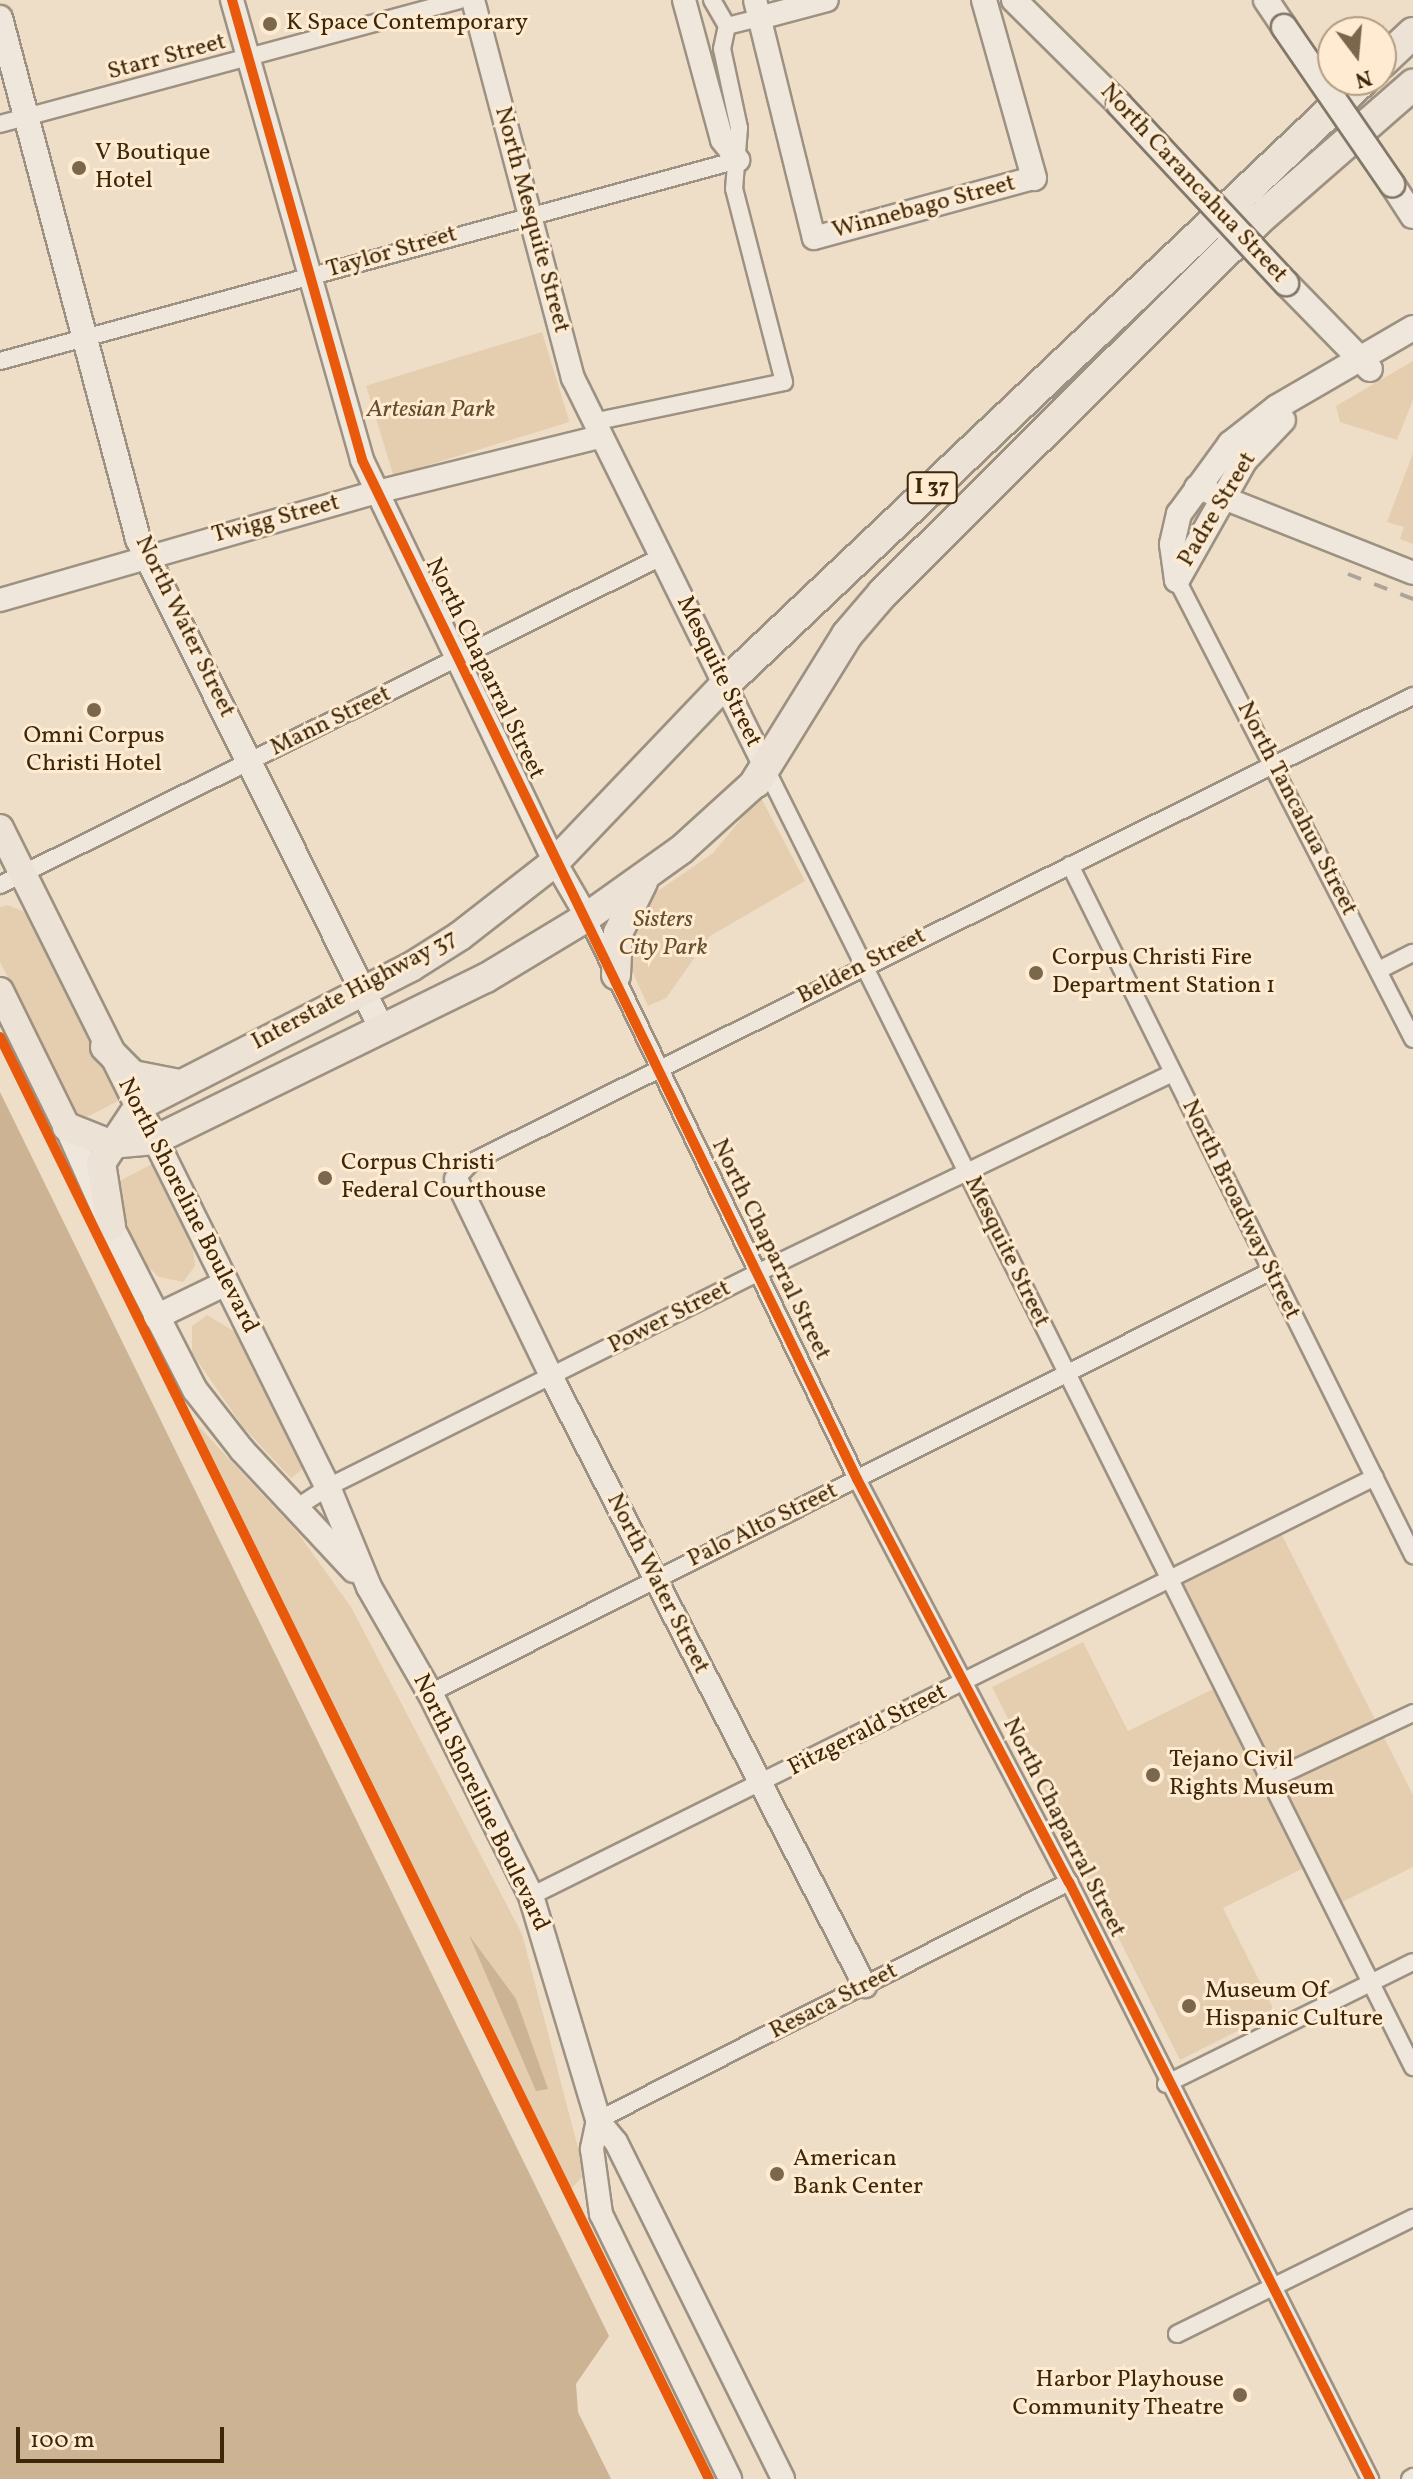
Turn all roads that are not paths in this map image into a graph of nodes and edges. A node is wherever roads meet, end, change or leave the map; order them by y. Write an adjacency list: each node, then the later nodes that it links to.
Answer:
1 (232, 0): 15 (street, North Chaparral Street)
2 (459, 0): 15 (street, Starr Street)
3 (473, 0): 22 (street, North Mesquite Street)
4 (684, 0): 20 (street)
5 (712, 0): 12 (street)
6 (827, 0): 10 (street)
7 (984, 0): 21 (main road)
8 (1014, 0): 29 (main road, North Carancahua Street, bridge)
9 (1266, 0): 23 (main road, bridge)
10 (757, 9): 12 (street); 21 (street, Winnebago Street)
11 (0, 18): 18 (main road, North Water Street)
12 (727, 26): 20 (street)
13 (1413, 33): 14 (highway)
14 (1397, 48)
15 (247, 58): 18 (street, Starr Street); 24 (street, North Chaparral Street)
16 (1413, 85): 44 (highway, I 37)
17 (1346, 96): 40 (highway, I 37)
18 (25, 117): 19 (street, Starr Street); 26 (main road, North Water Street)
19 (0, 124)
20 (738, 160): 22 (street, Taylor Street); 30 (street, Twigg Street)
21 (1034, 178)
22 (529, 214): 24 (street, Taylor Street); 30 (street, North Mesquite Street)
23 (1413, 216)
24 (310, 276): 26 (street, Taylor Street); 32 (street, North Chaparral Street)
25 (1413, 328): 29 (main road, Padre Street)
26 (83, 338): 28 (street, Taylor Street); 34 (main road, North Water Street)
27 (1413, 348): 29 (main road, Padre Street)
28 (0, 361)
29 (1366, 365): 31 (main road, Padre Street); 33 (main road, Padre Street)
30 (597, 430): 32 (street, Twigg Street); 35 (street, Mesquite Street)
31 (1196, 487): 33 (street); 37 (main road, Padre Street)
32 (377, 492): 34 (street, Twigg Street); 39 (street, North Chaparral Street)
33 (1222, 501): 36 (street); 37 (main road, Padre Street)
34 (147, 557): 38 (street, Twigg Street); 42 (main road, North Water Street)
35 (661, 557): 39 (street, Mann Street); 40 (street, Mesquite Street)
36 (1413, 573)
37 (1177, 580): 43 (street, North Tancahua Street)
38 (0, 600)
39 (458, 660): 42 (street, Mann Street); 46 (street, North Chaparral Street)
40 (724, 685): 44 (street, Mesquite Street); 46 (highway, Interstate Highway 37)
41 (1413, 696): 43 (street, Belden Street)
42 (251, 761): 49 (street, Mann Street); 55 (main road, North Water Street)
43 (1273, 762): 47 (street, Belden Street); 53 (street, North Tancahua Street)
44 (761, 771): 48 (highway, Interstate Highway 37); 52 (street, Mesquite Street)
45 (0, 828): 49 (main road, North Shoreline Boulevard)
46 (555, 862): 50 (street, North Chaparral Street); 55 (highway, Interstate Highway 37)
47 (1070, 865): 52 (street, Belden Street); 61 (street, North Broadway Street)
48 (648, 874): 50 (highway, Interstate Highway 37); 54 (highway)
49 (12, 880): 59 (main road, North Shoreline Boulevard)
50 (587, 917): 54 (street, North Chaparral Street); 57 (highway, Interstate Highway 37)
51 (1413, 953): 53 (street)
52 (863, 966): 60 (street, Belden Street); 67 (street, Mesquite Street)
53 (1379, 970): 58 (street, North Tancahua Street)
54 (616, 975): 60 (street, North Chaparral Street)
55 (362, 990): 57 (main road, North Water Street); 62 (highway, Interstate Highway 37)
56 (0, 991): 64 (main road, North Shoreline Boulevard)
57 (381, 1027): 65 (highway, Interstate Highway 37)
58 (1413, 1039)
59 (105, 1047): 62 (highway); 63 (main road, North Shoreline Boulevard)
60 (662, 1069): 68 (street, Belden Street); 70 (street, North Chaparral Street)
61 (1173, 1073): 67 (street, Power Street); 71 (street, North Broadway Street)
62 (179, 1084): 63 (highway, Interstate Highway 37)
63 (137, 1104): 65 (main road, North Shoreline Boulevard); 66 (highway, Interstate Highway 37)
64 (67, 1127): 66 (highway, Interstate Highway 37); 69 (main road, North Shoreline Boulevard)
65 (155, 1140): 66 (highway, Interstate Highway 37); 72 (main road, North Shoreline Boulevard)
66 (110, 1144): 69 (highway, Interstate Highway 37)
67 (967, 1172): 70 (street, Power Street); 74 (street, Mesquite Street)
68 (456, 1179): 75 (street, North Water Street)
69 (111, 1226): 73 (main road, North Shoreline Boulevard)
70 (759, 1272): 75 (street, Power Street); 77 (street, North Chaparral Street)
71 (1269, 1272): 74 (street, Palo Alto Street); 76 (street, North Broadway Street)
72 (226, 1283): 73 (main road); 78 (main road, North Shoreline Boulevard)
73 (156, 1317): 79 (main road, North Shoreline Boulevard)
74 (1066, 1376): 77 (street, Palo Alto Street); 82 (street, Mesquite Street)
75 (552, 1378): 78 (street, Power Street); 81 (street, North Water Street)
76 (1375, 1477): 80 (street, North Broadway Street); 82 (street, Fitzgerald Street)
77 (857, 1479): 81 (street, Palo Alto Street); 84 (street, North Chaparral Street)
78 (328, 1487): 79 (street, Power Street); 83 (main road, North Shoreline Boulevard)
79 (299, 1506): 83 (main road, North Shoreline Boulevard)
80 (1413, 1555)
81 (656, 1579): 85 (street, Palo Alto Street); 88 (street, North Water Street)
82 (1169, 1580): 84 (street, Fitzgerald Street); 87 (street, Mesquite Street)
83 (369, 1587): 85 (main road, North Shoreline Boulevard)
84 (966, 1682): 88 (street, Fitzgerald Street); 89 (street, North Chaparral Street)
85 (430, 1693): 90 (main road, North Shoreline Boulevard)
86 (1413, 1713): 87 (street)
87 (1268, 1781): 92 (street, Mesquite Street)
88 (759, 1785): 90 (street, Fitzgerald Street); 93 (street, North Water Street)
89 (1069, 1882): 93 (street, Resaca Street); 95 (street, North Chaparral Street)
90 (531, 1896): 96 (main road, North Shoreline Boulevard)
91 (1413, 1962): 92 (street)
92 (1370, 1983): 94 (street, Mesquite Street); 95 (street)
93 (865, 1986): 96 (street, Resaca Street)
94 (1413, 2067)
95 (1166, 2084): 98 (street, North Chaparral Street)
96 (598, 2120): 100 (street, North Shoreline Boulevard); 101 (street, North Shoreline Boulevard)
97 (1413, 2218): 98 (street)
98 (1273, 2290): 99 (street); 102 (street, North Chaparral Street)
99 (1177, 2334)
100 (730, 2479)
101 (783, 2479)
102 (1370, 2479)

